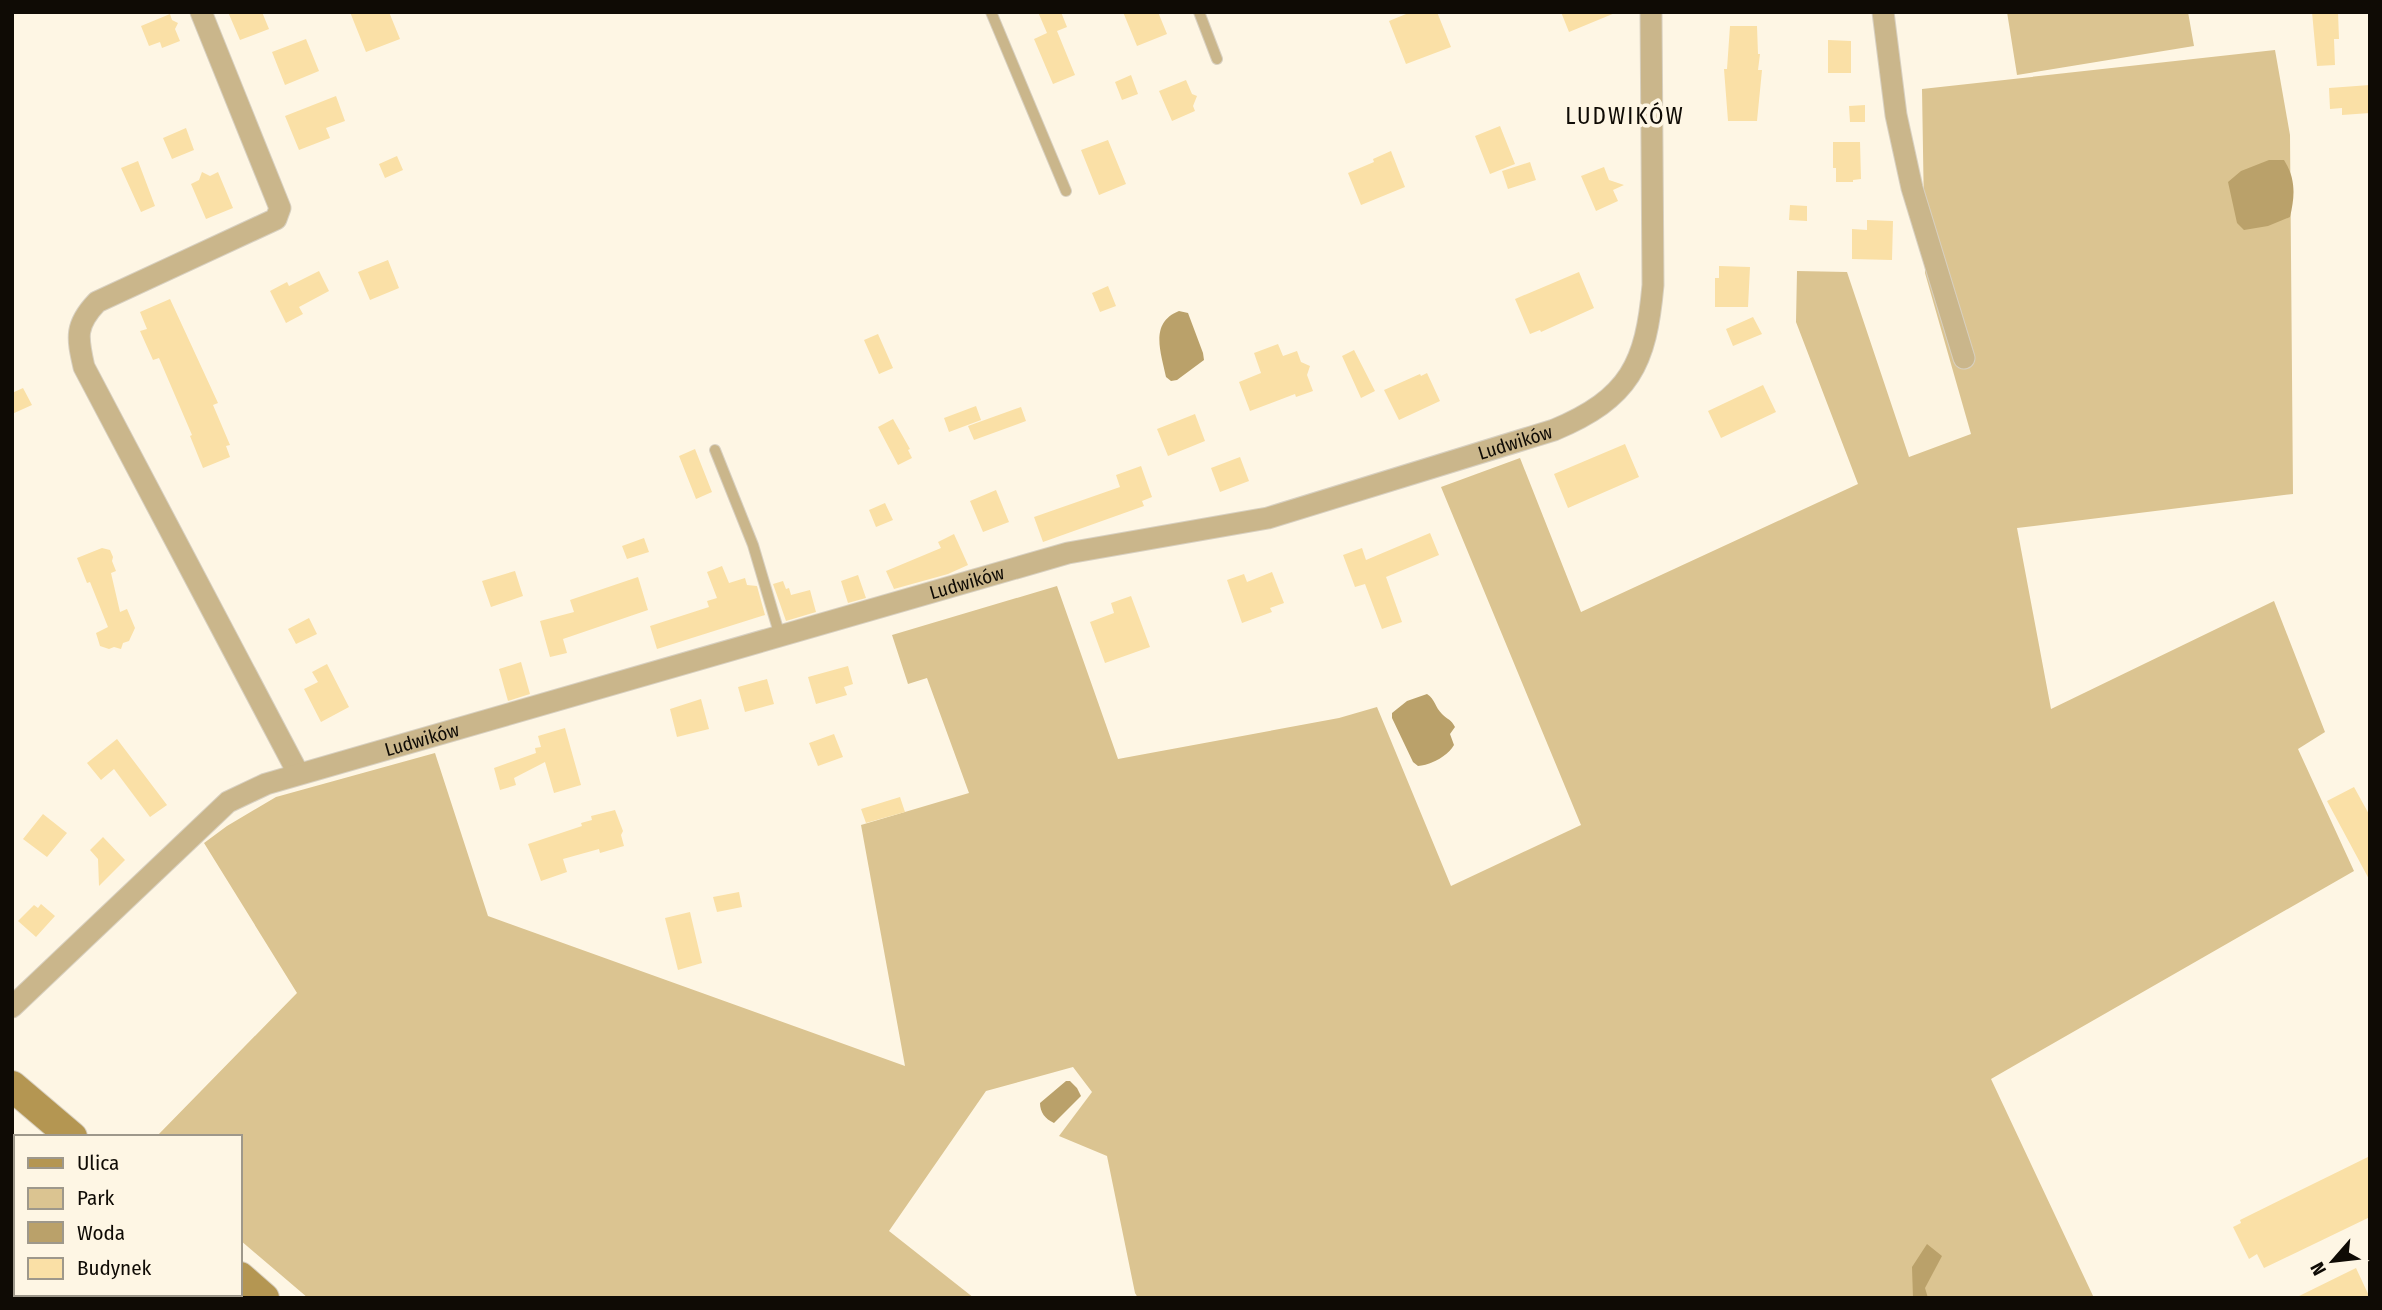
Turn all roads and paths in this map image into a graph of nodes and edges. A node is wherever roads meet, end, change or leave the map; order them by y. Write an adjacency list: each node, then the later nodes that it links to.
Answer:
1 (201, 12): 11 (street)
2 (991, 12): 7 (lane)
3 (1199, 12): 6 (lane)
4 (1651, 12): 10 (street, Ludwików)
5 (1883, 12): 8 (street)
6 (1217, 60)
7 (1066, 191)
8 (1964, 358)
9 (715, 450): 10 (lane)
10 (780, 636): 11 (street, Ludwików)
11 (298, 773): 12 (street, Ludwików)
12 (12, 1007)
13 (12, 1086): 14 (main road)
14 (70, 1135)
15 (242, 1280): 16 (main road)
16 (264, 1298)

